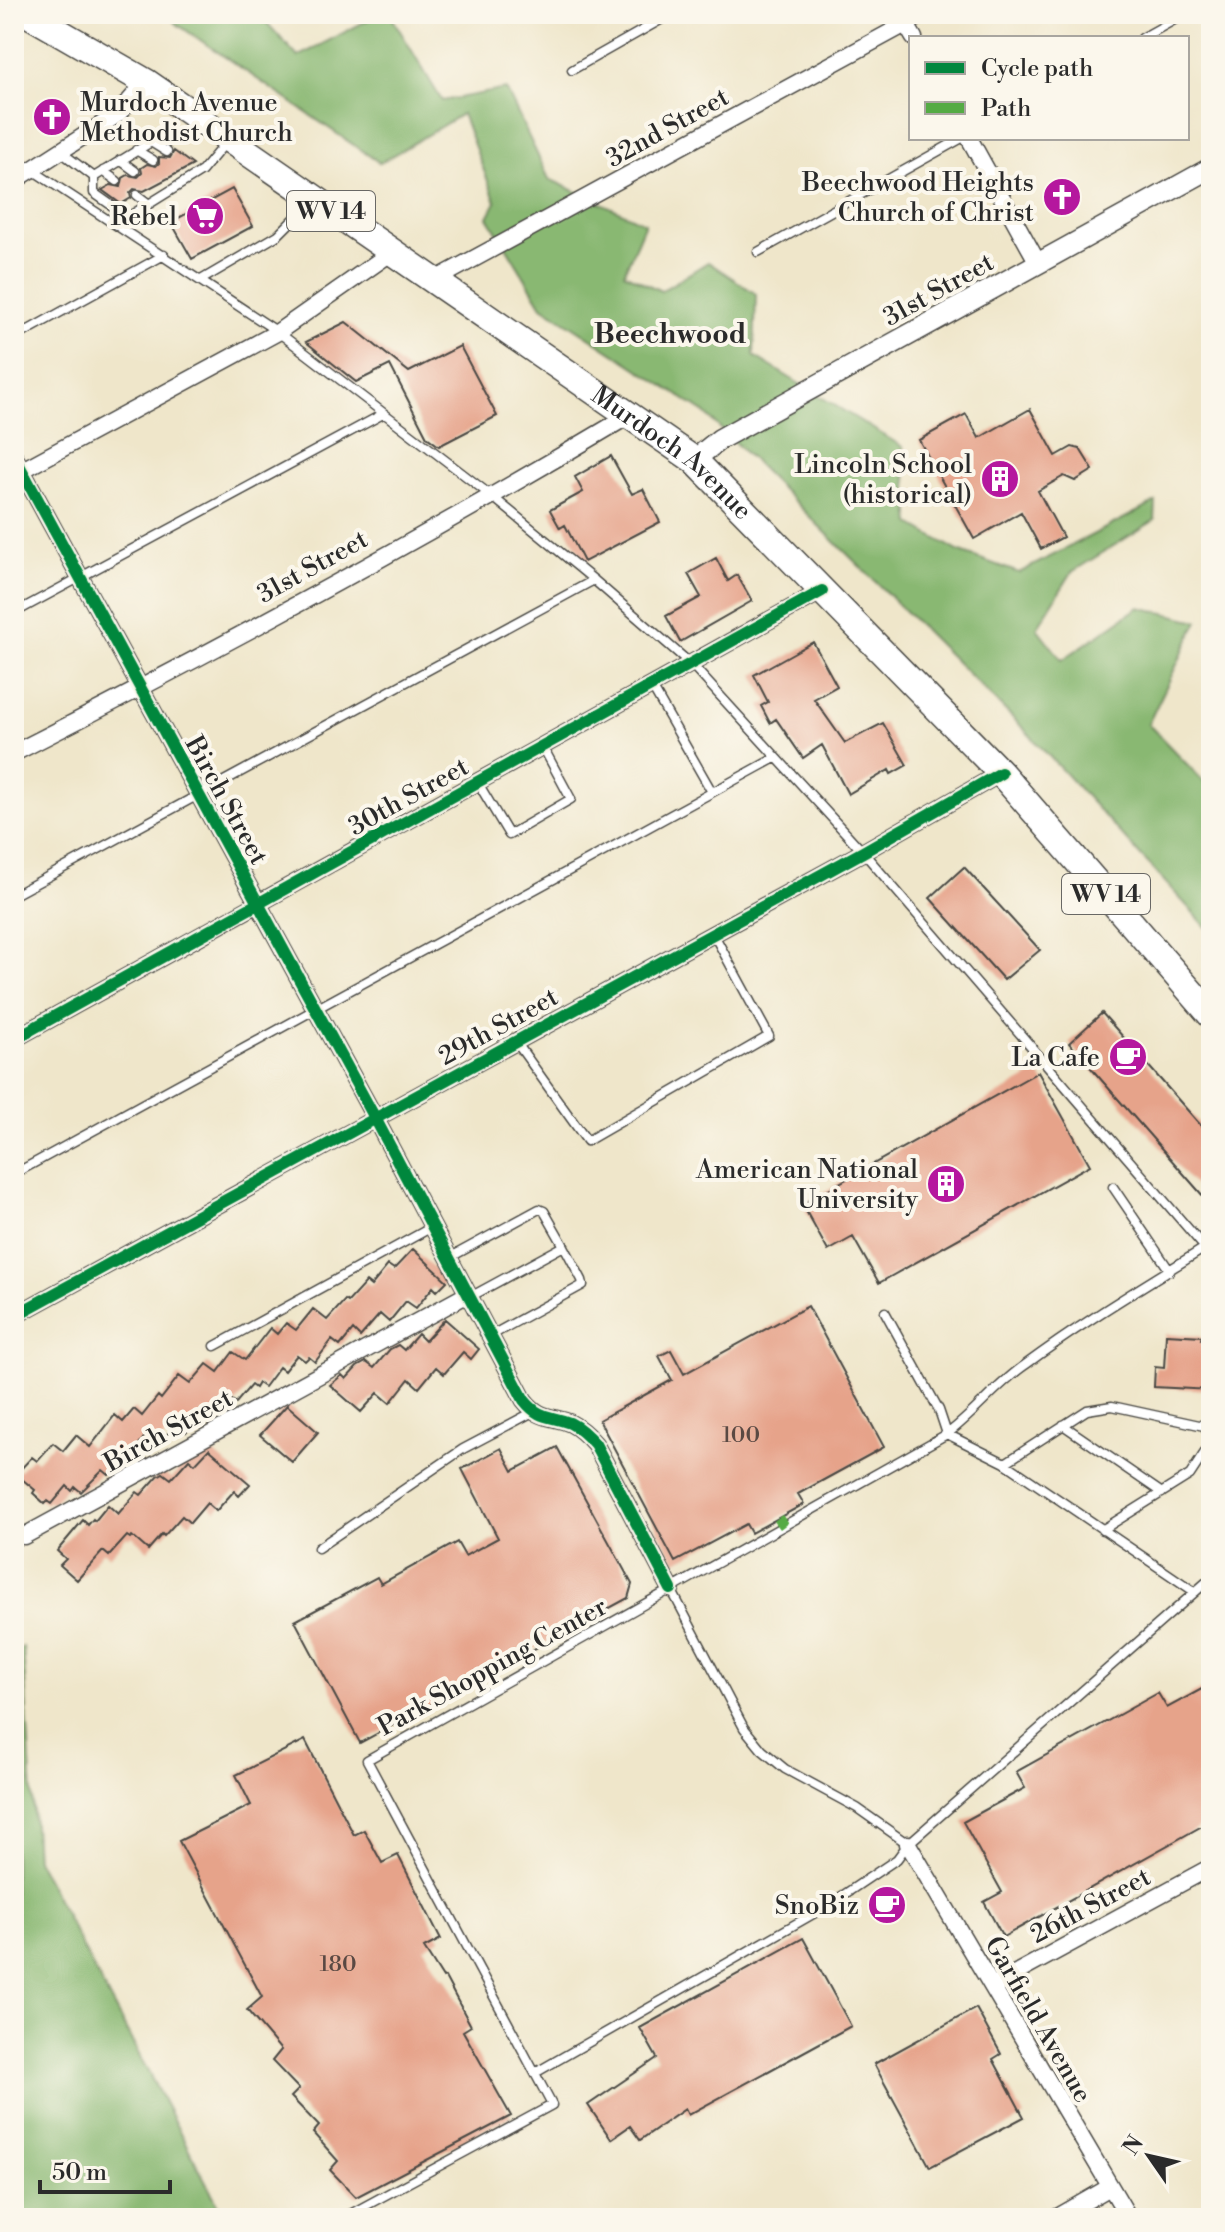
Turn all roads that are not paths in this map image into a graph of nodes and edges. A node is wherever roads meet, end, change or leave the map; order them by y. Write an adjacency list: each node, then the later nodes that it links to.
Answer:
1 (28, 14): 8 (main road, Murdoch Avenue / WV 14)
2 (671, 14): 7 (lane)
3 (924, 14): 5 (street, 32nd Street)
4 (1185, 14): 6 (lane)
5 (906, 25): 39 (street, 32nd Street)
6 (1146, 36)
7 (572, 70)
8 (146, 82): 9 (main road, Murdoch Avenue / WV 14); 13 (street)
9 (228, 139): 23 (lane); 32 (main road, Murdoch Avenue / WV 14)
10 (958, 140): 35 (lane)
11 (970, 140): 37 (street)
12 (136, 150): 14 (lane); 16 (lane); 17 (lane)
13 (61, 152): 20 (street); 25 (lane)
14 (167, 152)
15 (14, 158): 20 (lane)
16 (120, 160): 21 (lane); 22 (lane)
17 (153, 160)
18 (188, 168): 23 (lane)
19 (1211, 168): 37 (street, 31st Street)
20 (34, 170): 26 (street); 36 (lane)
21 (103, 171): 25 (lane); 27 (lane)
22 (135, 171)
23 (197, 174): 28 (lane)
24 (175, 175): 28 (lane)
25 (94, 177): 33 (lane)
26 (14, 181)
27 (117, 181)
28 (185, 181): 30 (lane)
29 (155, 185): 30 (lane)
30 (166, 193): 33 (lane)
31 (137, 195): 33 (lane)
32 (314, 199): 34 (main road, Murdoch Avenue / WV 14); 38 (lane)
33 (149, 204)
34 (392, 252): 39 (main road, Murdoch Avenue / WV 14); 40 (street)
35 (758, 252)
36 (164, 255): 38 (lane); 41 (lane)
37 (1038, 263): 44 (street, 31st Street)
38 (201, 280): 40 (lane)
39 (433, 281): 43 (main road, Murdoch Avenue / WV 14)
40 (278, 332): 42 (lane); 45 (street)
41 (14, 338)
42 (383, 414): 46 (lane); 47 (lane)
43 (630, 415): 44 (main road, Murdoch Avenue / WV 14); 46 (street, 31st Street)
44 (694, 460): 49 (main road, Murdoch Avenue / WV 14)
45 (17, 467): 47 (street, Birch Street)
46 (493, 497): 48 (lane); 53 (street, 31st Street)
47 (80, 577): 50 (lane); 53 (street, Birch Street)
48 (594, 580): 51 (lane); 60 (lane)
49 (822, 591): 51 (street, 30th Street); 57 (main road, Murdoch Avenue / WV 14)
50 (14, 613)
51 (692, 665): 52 (street, 30th Street); 56 (lane)
52 (652, 687): 54 (street, 30th Street); 59 (lane)
53 (141, 688): 55 (street, 31st Street); 60 (street, Birch Street)
54 (543, 747): 58 (street, 30th Street); 58 (lane)
55 (14, 753)
56 (775, 758): 59 (lane); 61 (lane)
57 (1001, 773): 61 (street, 29th Street); 66 (main road, Murdoch Avenue / WV 14)
58 (478, 783): 63 (street, 30th Street)
59 (712, 792): 65 (lane)
60 (200, 796): 62 (lane); 63 (street, Birch Street)
61 (863, 852): 64 (street, 29th Street); 74 (lane)
62 (14, 895)
63 (259, 904): 65 (street, Birch Street); 67 (street, 30th Street)
64 (713, 933): 68 (street, 29th Street); 68 (lane)
65 (316, 1008): 69 (street, Birch Street); 70 (lane)
66 (1211, 1015)
67 (14, 1039)
68 (515, 1041): 69 (street, 29th Street)
69 (375, 1118): 72 (street, Birch Street); 79 (street, 29th Street)
70 (14, 1174)
71 (1113, 1187): 76 (lane)
72 (432, 1227): 75 (street, Birch Street); 81 (lane)
73 (564, 1246): 75 (lane); 77 (lane); 80 (lane)
74 (1208, 1246): 76 (lane, Park Shopping Center)
75 (449, 1258): 77 (street, Birch Street)
76 (1170, 1271): 84 (lane, Park Shopping Center)
77 (469, 1295): 80 (street); 90 (street, Birch Street)
78 (885, 1312): 84 (lane)
79 (14, 1316)
80 (490, 1336): 82 (street)
81 (215, 1346)
82 (533, 1412): 91 (lane); 93 (street)
83 (1063, 1425): 85 (lane); 87 (lane); 88 (lane)
84 (947, 1434): 87 (lane); 93 (lane, Park Shopping Center)
85 (1211, 1435)
86 (1211, 1443): 88 (lane)
87 (1005, 1463): 89 (lane)
88 (1162, 1493): 89 (lane)
89 (1102, 1530): 94 (lane)
90 (24, 1536)
91 (318, 1548)
92 (1211, 1578): 94 (lane)
93 (671, 1589): 95 (lane); 98 (lane, Park Shopping Center)
94 (1195, 1592): 95 (lane)
95 (908, 1844): 97 (street, Garfield Avenue); 98 (lane)
96 (1211, 1867): 97 (street, 26th Street)
97 (992, 1986): 99 (street, Garfield Avenue)
98 (535, 2073): 100 (lane, Park Shopping Center)
99 (1110, 2187): 101 (street); 102 (street, Garfield Avenue)
100 (343, 2218)
101 (1056, 2218)
102 (1129, 2218)

